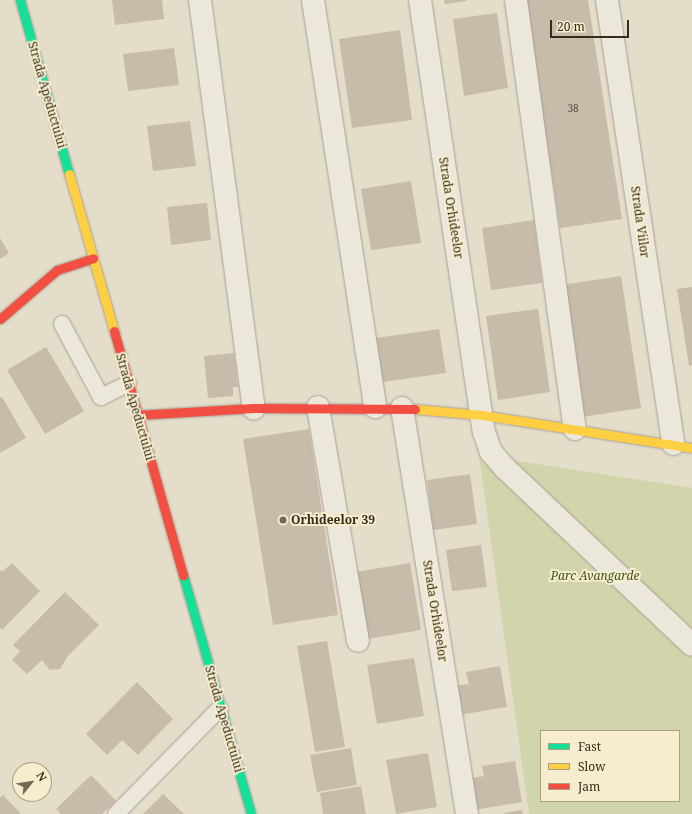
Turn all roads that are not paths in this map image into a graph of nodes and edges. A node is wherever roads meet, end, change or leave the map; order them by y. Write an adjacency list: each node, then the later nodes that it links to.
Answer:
1 (20, 0): 7 (street, Strada Apeductului)
2 (200, 0): 13 (street)
3 (314, 0): 12 (street)
4 (420, 0): 16 (street, Strada Orhideelor)
5 (516, 0): 17 (street)
6 (607, 0): 18 (street, Strada Viilor)
7 (93, 258): 8 (street); 10 (street, Strada Apeductului)
8 (0, 320)
9 (62, 324): 10 (lane)
10 (128, 384): 15 (street, Strada Apeductului)
11 (318, 407): 12 (street); 13 (street); 19 (street)
12 (375, 407): 14 (street)
13 (254, 408): 15 (street)
14 (402, 408): 16 (street); 24 (street, Strada Orhideelor)
15 (137, 415): 21 (street, Strada Apeductului)
16 (482, 415): 17 (street); 20 (street, Strada Orhideelor)
17 (575, 429): 18 (street)
18 (682, 446)
19 (358, 641)
20 (692, 645)
21 (220, 708): 22 (lane); 23 (street, Strada Apeductului)
22 (116, 814)
23 (251, 814)
24 (467, 814)

